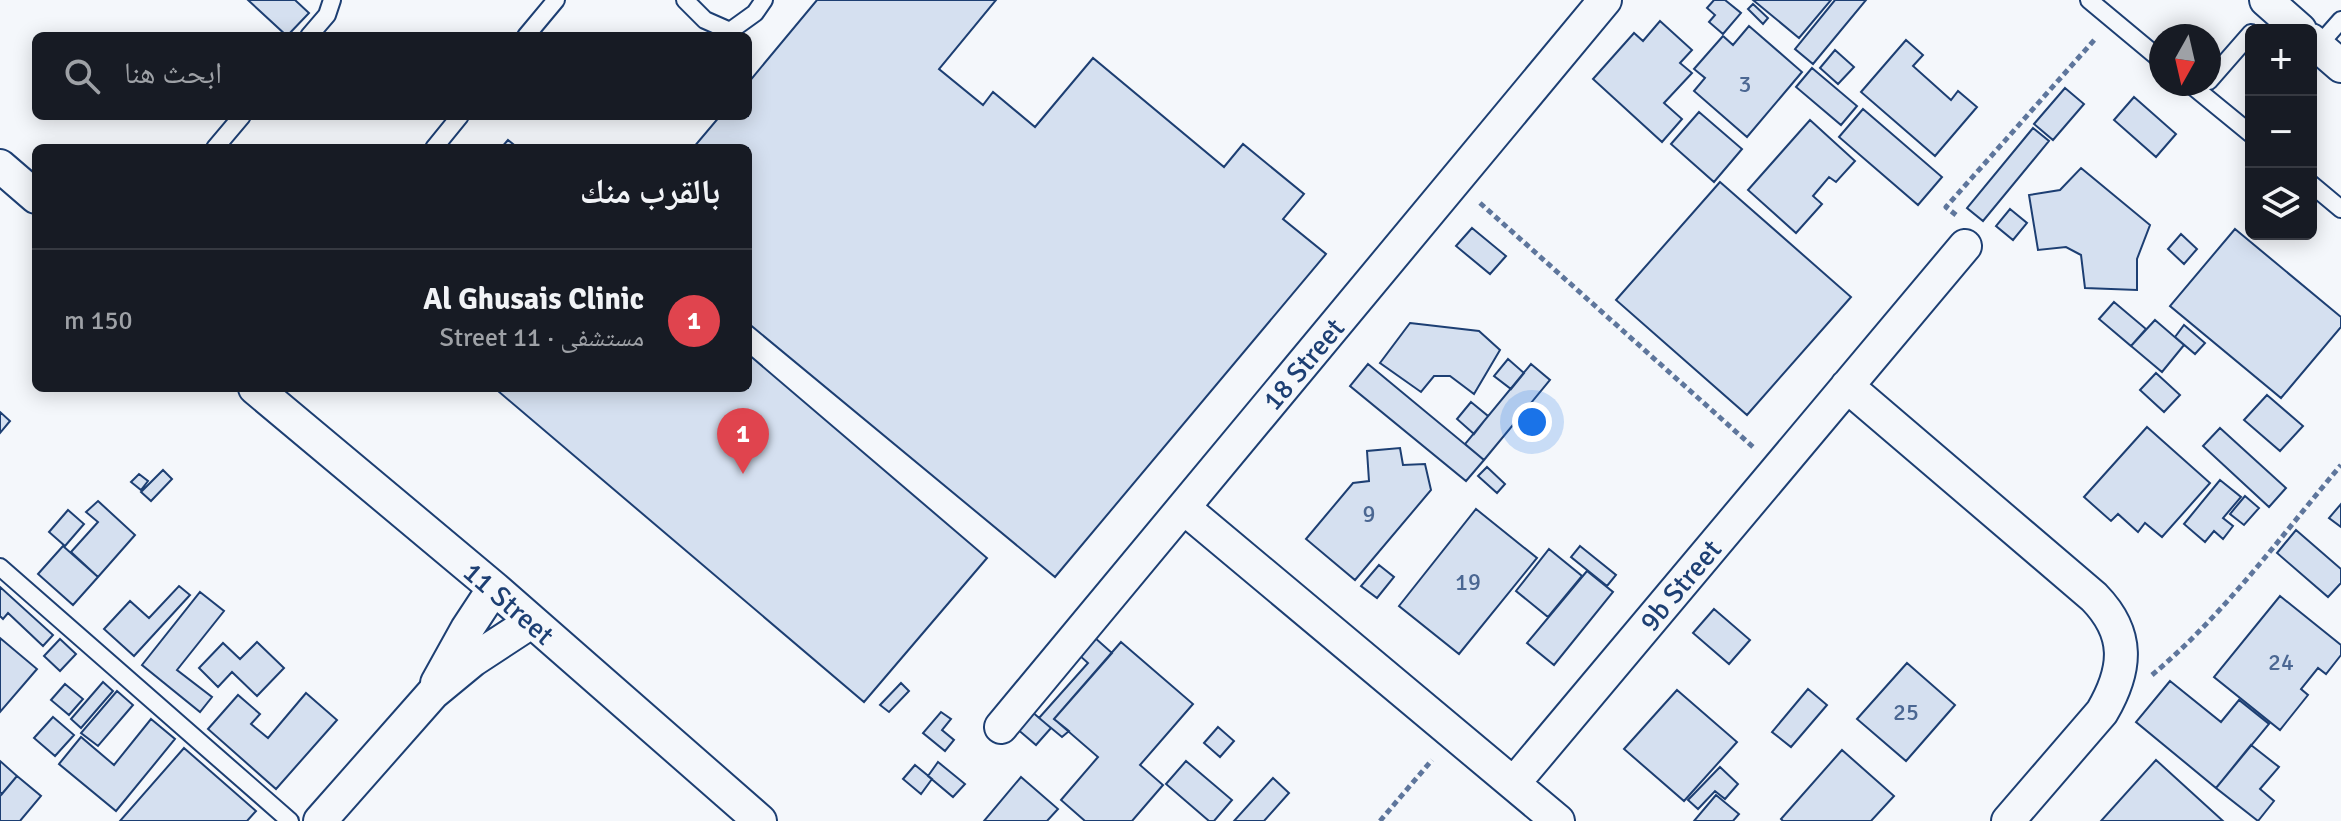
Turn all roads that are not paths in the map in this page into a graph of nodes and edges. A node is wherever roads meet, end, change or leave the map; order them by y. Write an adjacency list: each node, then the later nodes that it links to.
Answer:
1 (332, 0): 9 (lane)
2 (556, 0): 10 (lane)
3 (685, 0): 4 (lane)
4 (764, 0)
5 (1605, 0): 27 (street, 18 Street)
6 (2089, 0): 12 (lane)
7 (2261, 18): 11 (street); 13 (lane)
8 (2341, 20): 11 (lane)
9 (312, 32)
10 (529, 32)
11 (2318, 45)
12 (2149, 50)
13 (2221, 63)
14 (2213, 96): 17 (lane)
15 (239, 120): 18 (lane)
16 (457, 120): 19 (lane)
17 (2245, 128)
18 (218, 144)
19 (437, 144)
20 (0, 166): 22 (street)
21 (2317, 189): 23 (lane)
22 (32, 194)
23 (2341, 209)
24 (1965, 246): 25 (street, 9b Street)
25 (1847, 386): 33 (street, 9b Street); 38 (street)
26 (265, 392): 29 (street, 11 Street)
27 (1184, 508): 32 (street, 18 Street); 33 (street)
28 (0, 567): 34 (lane)
29 (494, 588): 30 (street, 11 Street); 31 (street)
30 (531, 622): 31 (street); 36 (street, 11 Street)
31 (433, 693): 35 (street)
32 (1001, 727)
33 (1514, 783): 37 (street)
34 (290, 821)
35 (320, 821)
36 (760, 821)
37 (1558, 821)
38 (2008, 821)

